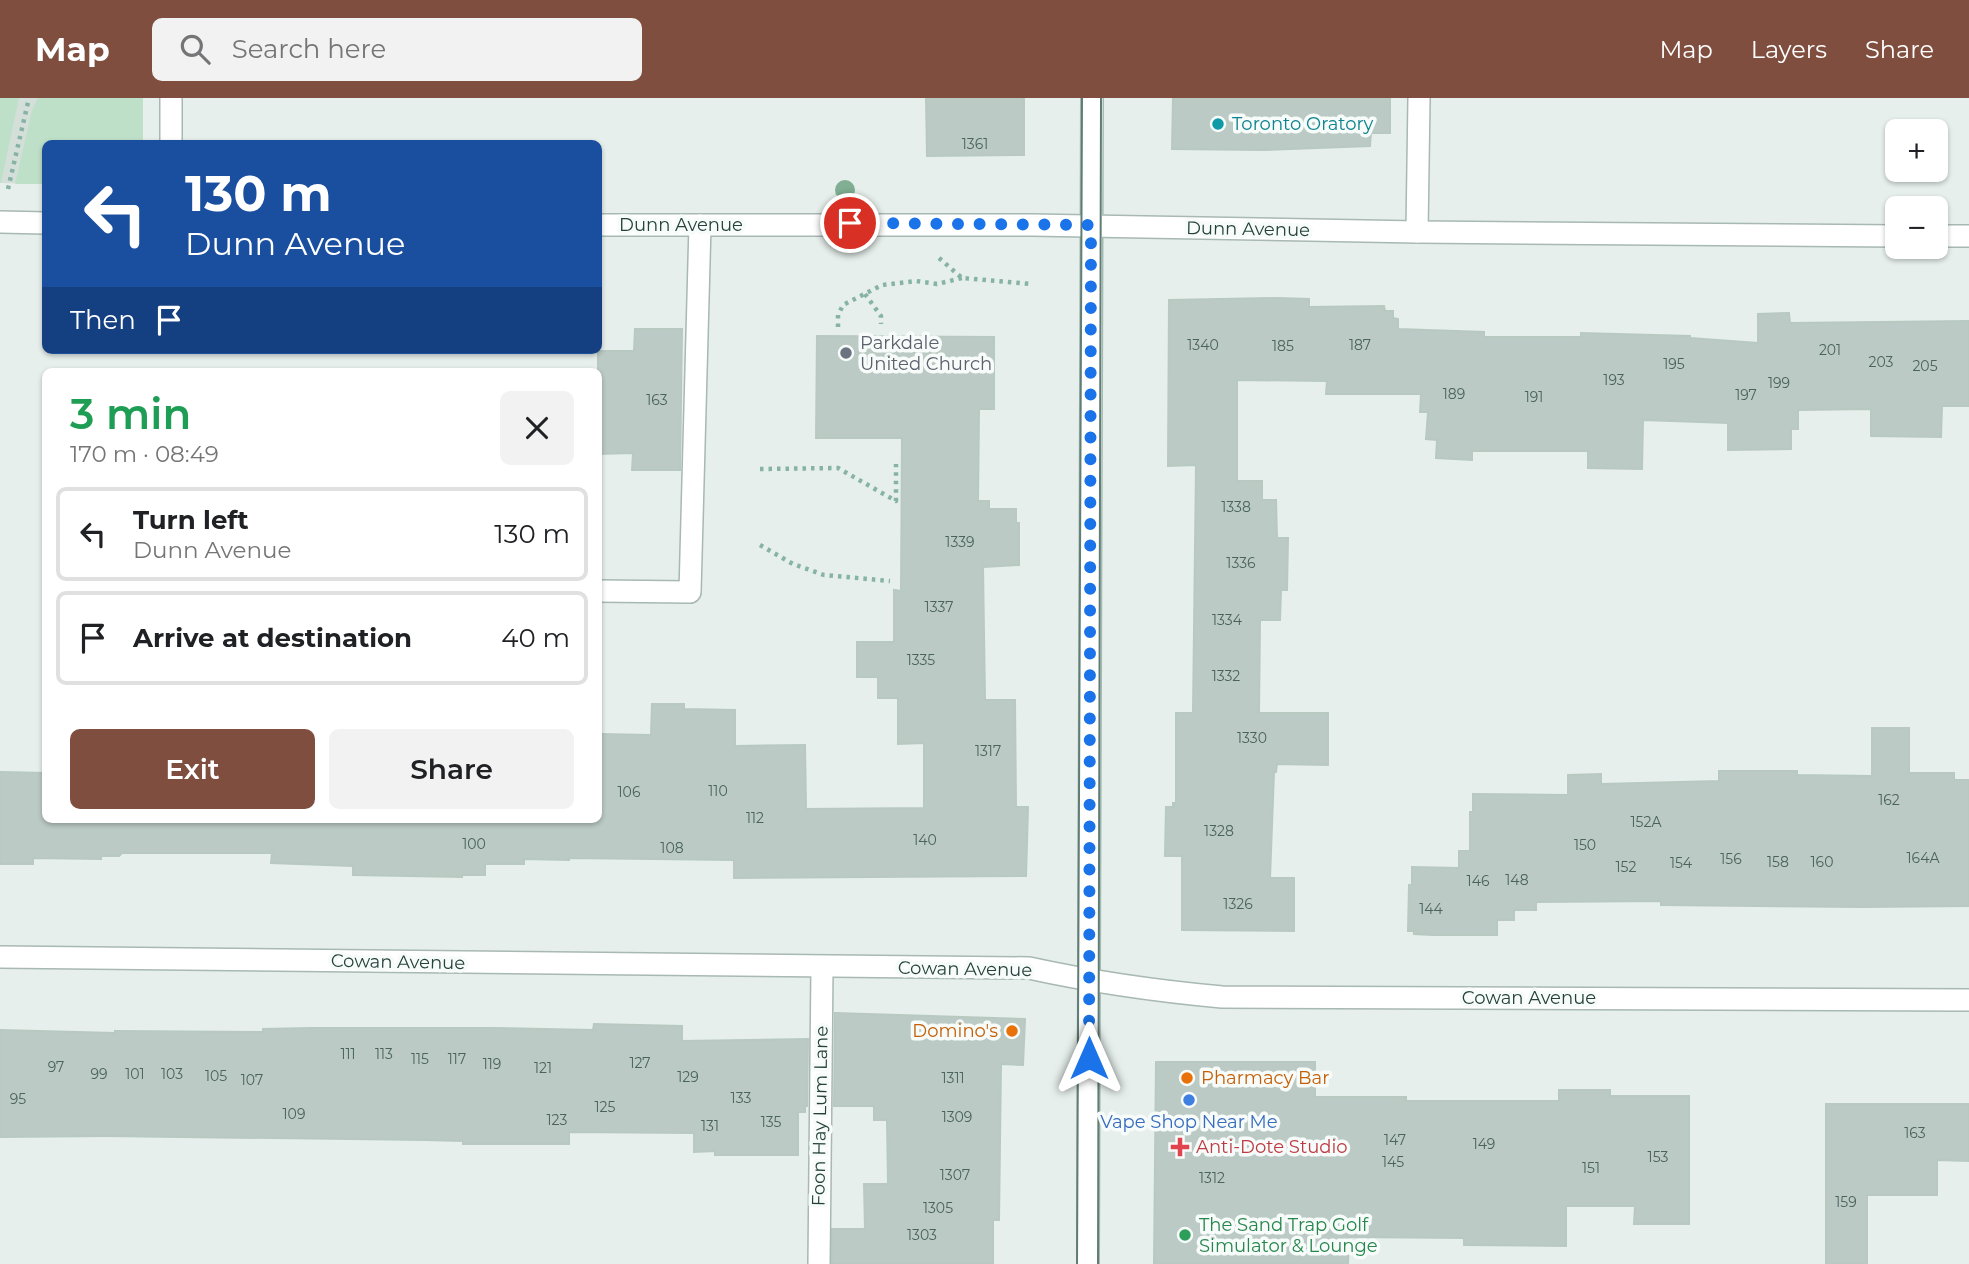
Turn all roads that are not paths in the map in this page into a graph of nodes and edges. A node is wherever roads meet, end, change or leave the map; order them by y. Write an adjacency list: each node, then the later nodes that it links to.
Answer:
1 (171, 98): 4 (street)
2 (1092, 98): 9 (street)
3 (1419, 98): 10 (street)
4 (171, 140)
5 (6, 222): 6 (street)
6 (42, 223)
7 (602, 225): 8 (street, Dunn Avenue)
8 (701, 225): 9 (street, Dunn Avenue); 14 (street)
9 (1091, 225): 10 (street, Dunn Avenue); 17 (street)
10 (1417, 232): 11 (street, Dunn Avenue)
11 (1885, 236)
12 (1948, 236): 13 (street)
13 (1969, 236)
14 (602, 592)
15 (0, 957): 16 (street, Cowan Avenue)
16 (822, 968): 17 (street, Cowan Avenue); 19 (street, Foon Hay Lum Lane)
17 (1089, 981): 18 (street, Cowan Avenue); 20 (street)
18 (1969, 1000)
19 (819, 1264)
20 (1088, 1264)

